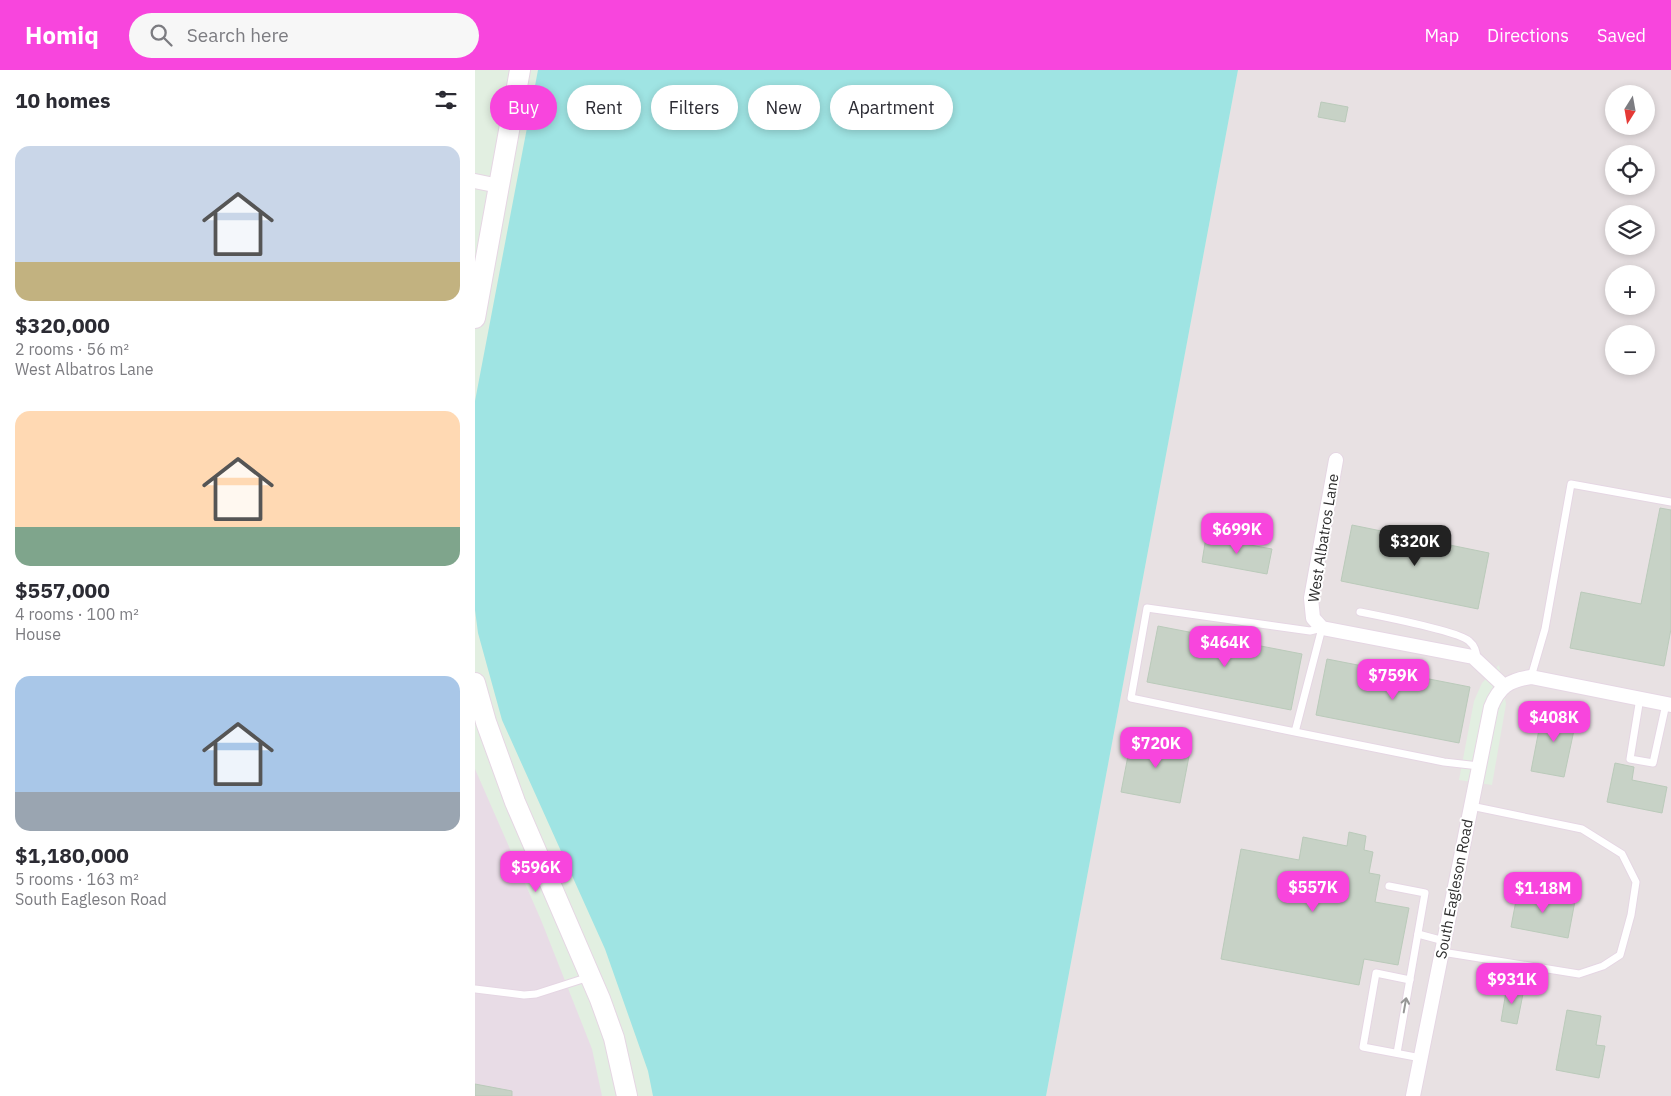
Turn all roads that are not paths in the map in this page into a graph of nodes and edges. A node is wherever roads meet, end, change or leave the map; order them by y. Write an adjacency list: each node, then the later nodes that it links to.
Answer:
1 (521, 70): 3 (main road)
2 (475, 181): 3 (street)
3 (499, 186): 4 (main road)
4 (475, 318)
5 (1336, 460): 8 (street, West Albatros Lane)
6 (1671, 502): 10 (lane)
7 (1360, 612): 9 (lane)
8 (1322, 628): 9 (street); 15 (lane); 15 (lane)
9 (1477, 661): 12 (street)
10 (1531, 677): 12 (street); 13 (street)
11 (475, 683): 21 (main road)
12 (1503, 685): 16 (street, South Eagleson Road)
13 (1640, 698): 14 (street); 14 (lane)
14 (1668, 704)
15 (1295, 732): 16 (lane)
16 (1479, 766): 17 (street, South Eagleson Road)
17 (1471, 806): 20 (street, South Eagleson Road); 20 (lane)
18 (1389, 886): 19 (lane)
19 (1418, 934): 20 (lane); 22 (lane)
20 (1443, 946): 25 (street, South Eagleson Road)
21 (591, 976): 23 (lane); 26 (main road)
22 (1410, 980): 24 (lane, one-way to 22); 24 (lane)
23 (475, 989)
24 (1397, 1053): 25 (lane)
25 (1421, 1058): 27 (street, South Eagleson Road)
26 (627, 1096)
27 (1413, 1096)

